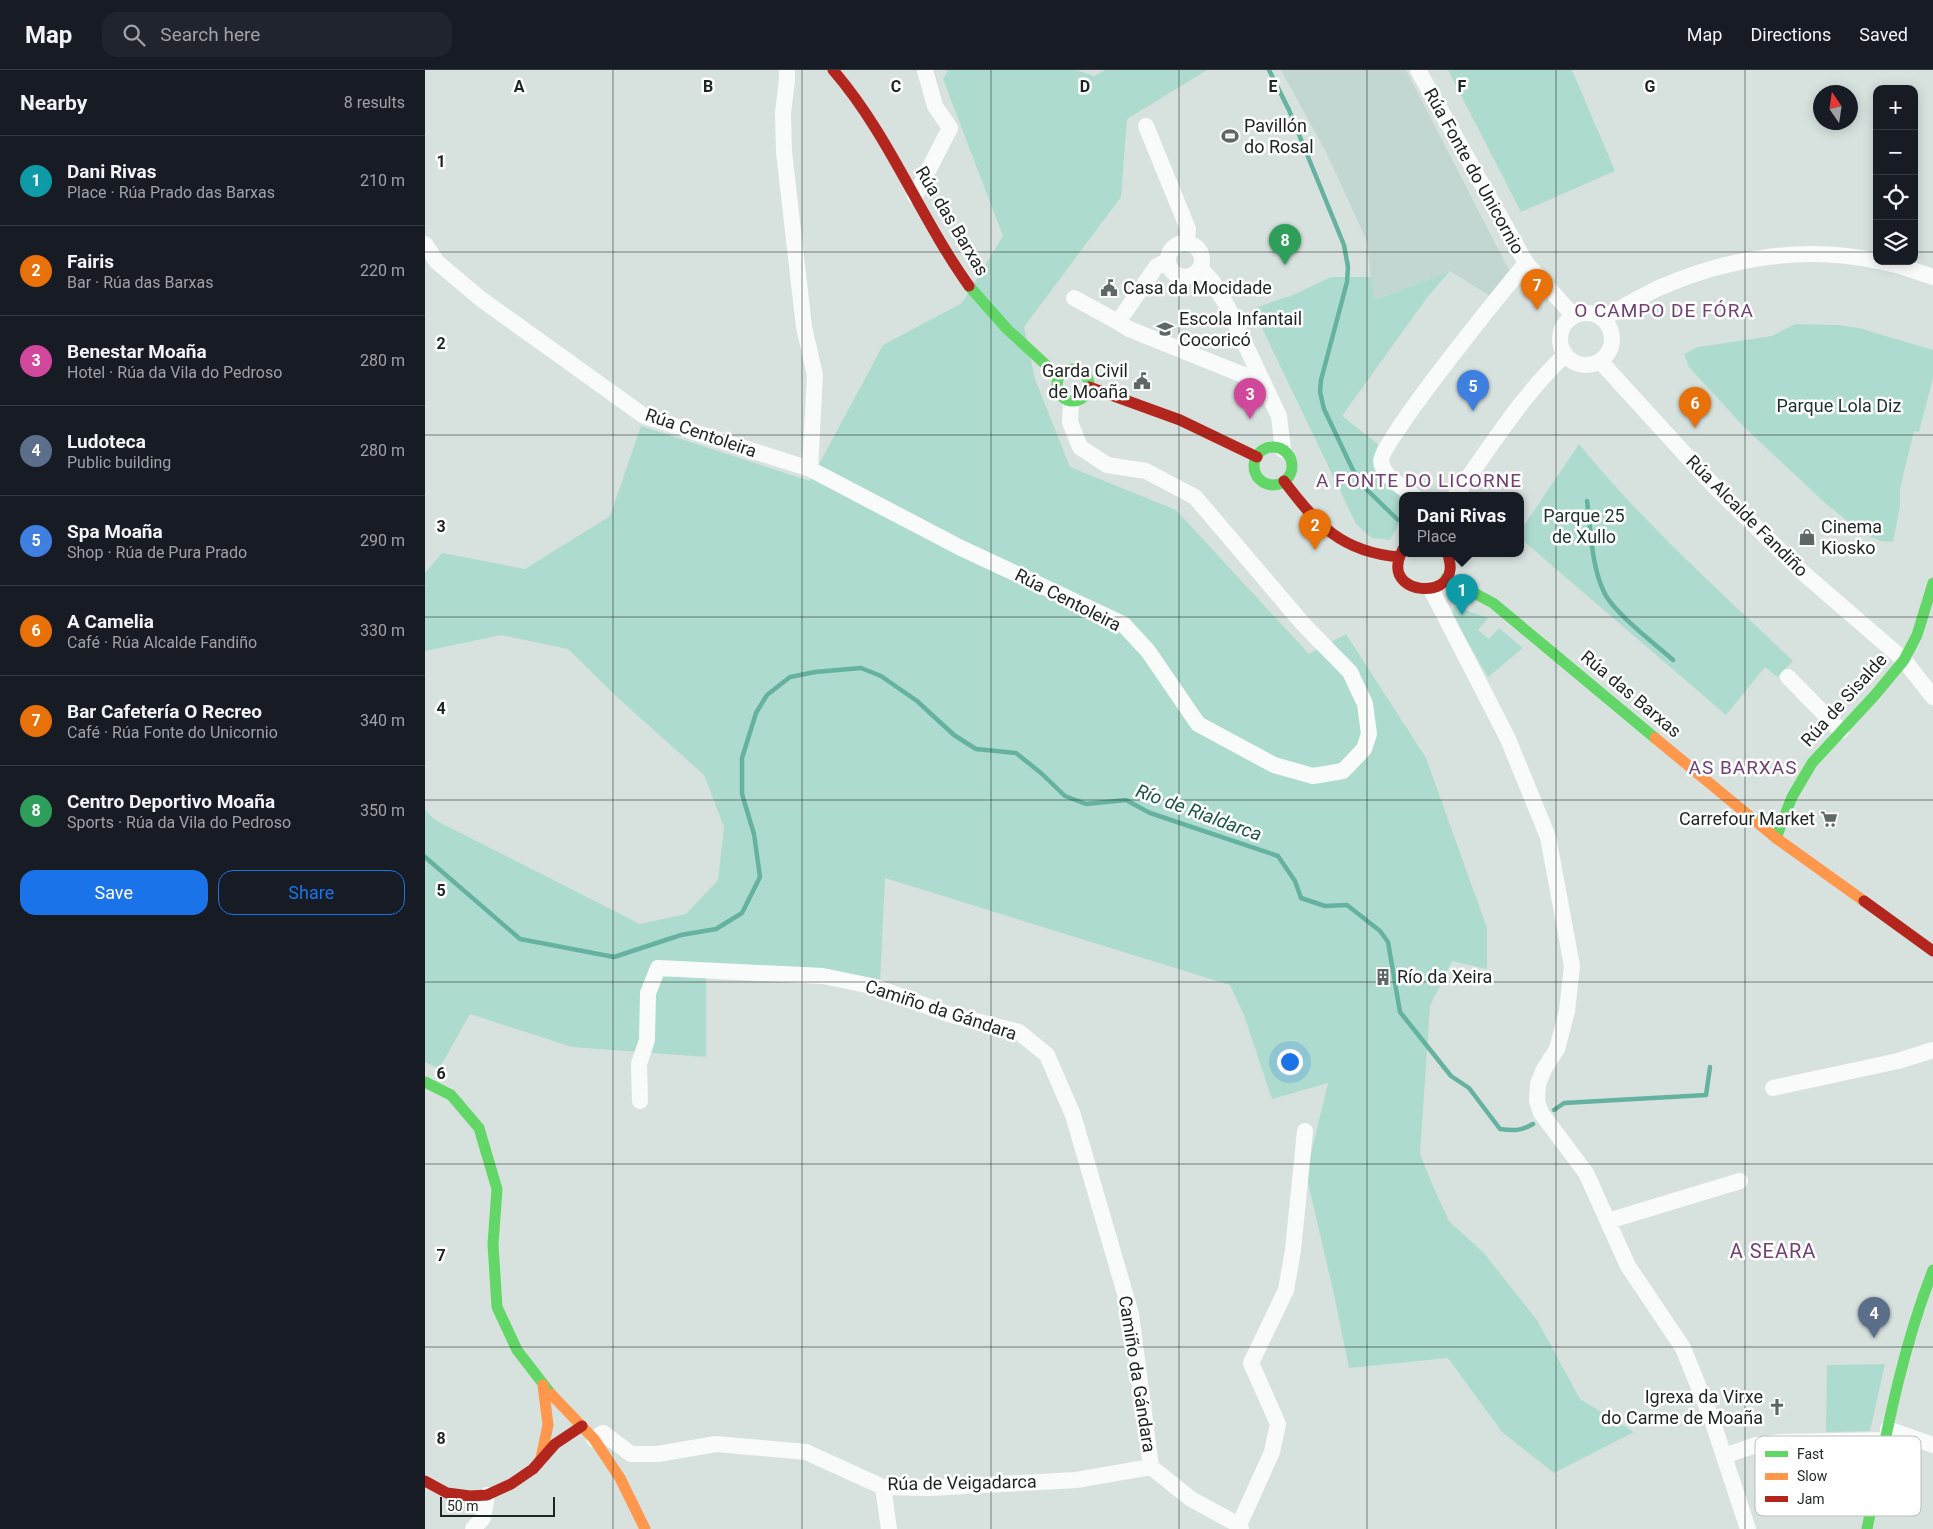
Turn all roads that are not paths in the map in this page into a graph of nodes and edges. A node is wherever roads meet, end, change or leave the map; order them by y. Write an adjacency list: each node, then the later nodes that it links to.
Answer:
1 (787, 70): 27 (street)
2 (833, 70): 6 (street, Rúa das Barxas)
3 (925, 70): 6 (street)
4 (1418, 70): 11 (street, Rúa Fonte do Unicornio)
5 (1146, 126): 8 (street)
6 (915, 196): 21 (street, Rúa das Barxas)
7 (425, 244): 27 (street, Rúa Centoleira)
8 (1187, 244): 9 (street); 13 (street)
9 (1168, 260): 13 (street); 18 (street)
10 (1873, 260): 17 (street)
11 (1526, 263): 16 (street, Rúa Fonte do Unicornio); 29 (street)
12 (1896, 265): 14 (street)
13 (1200, 268): 25 (street)
14 (1933, 277)
15 (1074, 298): 18 (street)
16 (1573, 315): 17 (street); 19 (street)
17 (1603, 318): 20 (street)
18 (1118, 322): 22 (street)
19 (1565, 355): 20 (street); 30 (street)
20 (1600, 361): 38 (street, Rúa Alcalde Fandiño)
21 (1058, 376): 23 (street); 24 (street)
22 (1246, 376)
23 (1089, 387): 24 (street); 26 (street)
24 (1071, 401): 27 (street, Rúa Centoleira)
25 (1283, 450): 26 (street); 28 (street)
26 (1257, 457): 28 (street)
27 (810, 469)
28 (1284, 481): 31 (street)
29 (1409, 492)
30 (1458, 492)
31 (1399, 553)
32 (1400, 557): 36 (street)
33 (1448, 557): 34 (street)
34 (1446, 578): 36 (street); 42 (street, Rúa das Barxas)
35 (1933, 583): 37 (street, Rúa de Sisalde)
36 (1431, 589): 50 (street)
37 (1930, 607): 38 (street, Rúa de Sisalde)
38 (1904, 660): 40 (street, Rúa Alcalde Fandiño); 41 (street, Rúa de Sisalde)
39 (1788, 677): 41 (street)
40 (1933, 697)
41 (1841, 731): 42 (street, Rúa de Sisalde)
42 (1776, 838): 43 (street, Rúa das Barxas)
43 (1933, 951)
44 (1933, 1050): 46 (street)
45 (425, 1082): 52 (street)
46 (1773, 1088)
47 (640, 1100): 64 (street, Camiño da Gándara)
48 (1305, 1131): 69 (street)
49 (1740, 1181): 50 (street)
50 (1608, 1221): 62 (street)
51 (1933, 1270): 57 (street)
52 (543, 1385): 53 (street); 54 (street)
53 (566, 1408): 54 (street); 55 (street)
54 (551, 1422): 56 (street); 63 (street)
55 (582, 1426): 56 (street); 60 (street)
56 (566, 1435): 63 (street)
57 (1887, 1435): 58 (street); 59 (street)
58 (1872, 1436)
59 (1892, 1436)
60 (594, 1439): 66 (street, Rúa de Veigadarca); 71 (street)
61 (1755, 1445): 62 (street)
62 (1724, 1456): 73 (street)
63 (541, 1458): 67 (street)
64 (1151, 1467): 66 (street, Rúa de Veigadarca); 69 (street)
65 (425, 1481): 67 (street)
66 (883, 1487): 72 (street)
67 (487, 1495): 70 (street)
68 (1870, 1516): 74 (street)
69 (1240, 1527)
70 (473, 1529)
71 (645, 1529)
72 (889, 1529)
73 (1748, 1529)
74 (1867, 1529)

